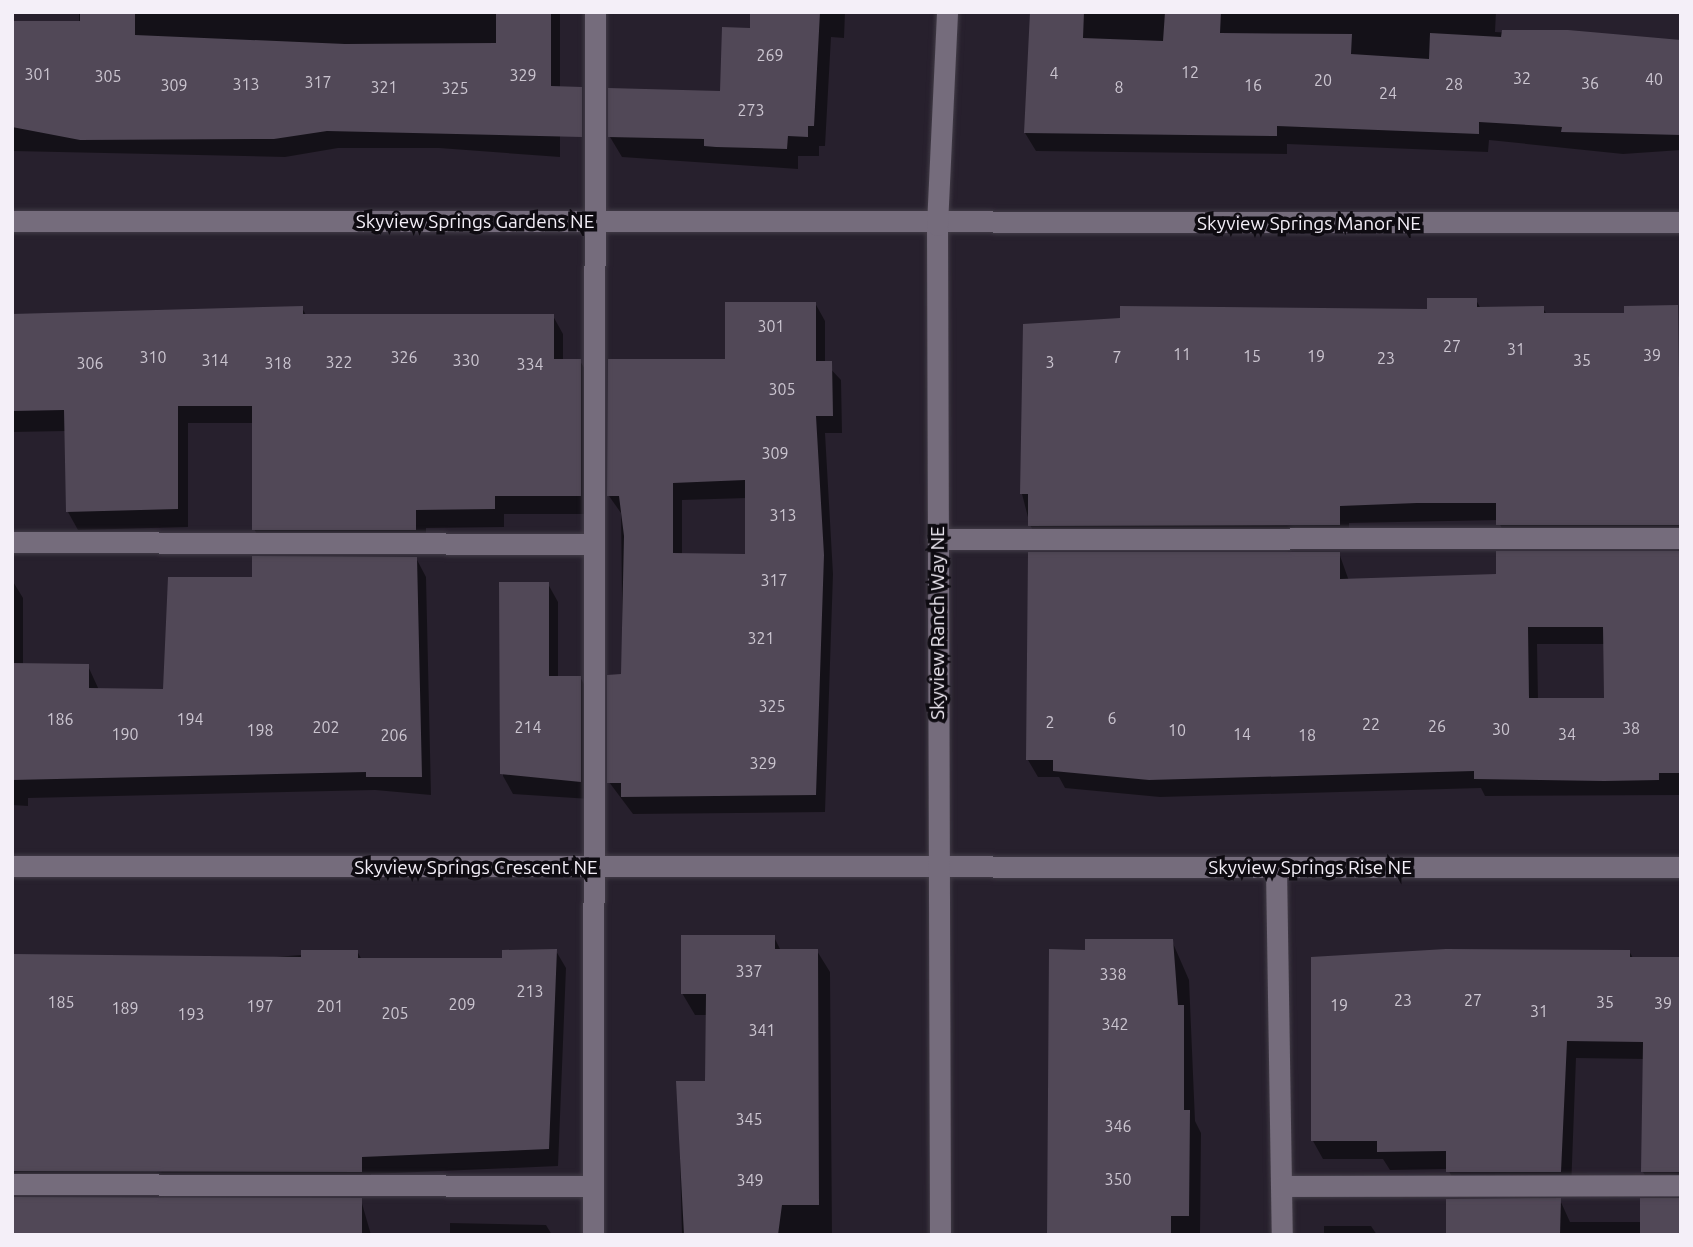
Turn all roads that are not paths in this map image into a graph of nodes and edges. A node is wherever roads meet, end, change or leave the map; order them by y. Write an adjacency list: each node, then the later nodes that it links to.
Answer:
1 (595, 12): 4 (street)
2 (947, 12): 6 (street, Skyview Ranch Way NE)
3 (12, 221): 4 (street, Skyview Springs Gardens NE)
4 (593, 222): 6 (street, Skyview Springs Gardens NE); 10 (street)
5 (1681, 222): 6 (street, Skyview Springs Manor NE)
6 (937, 225): 8 (street, Skyview Ranch Way NE)
7 (1681, 538): 8 (street)
8 (937, 539): 15 (street, Skyview Ranch Way NE)
9 (12, 542): 10 (street)
10 (591, 544): 13 (street)
11 (12, 866): 13 (street, Skyview Springs Crescent NE)
12 (1681, 867): 14 (street, Skyview Springs Rise NE)
13 (594, 868): 15 (street, Skyview Springs Crescent NE); 18 (street)
14 (1276, 868): 15 (street, Skyview Springs Rise NE); 19 (street)
15 (940, 870): 21 (street, Skyview Ranch Way NE)
16 (12, 1184): 18 (street)
17 (1681, 1185): 19 (street)
18 (593, 1186): 20 (street)
19 (1282, 1186): 22 (street)
20 (593, 1235)
21 (940, 1235)
22 (1282, 1235)

